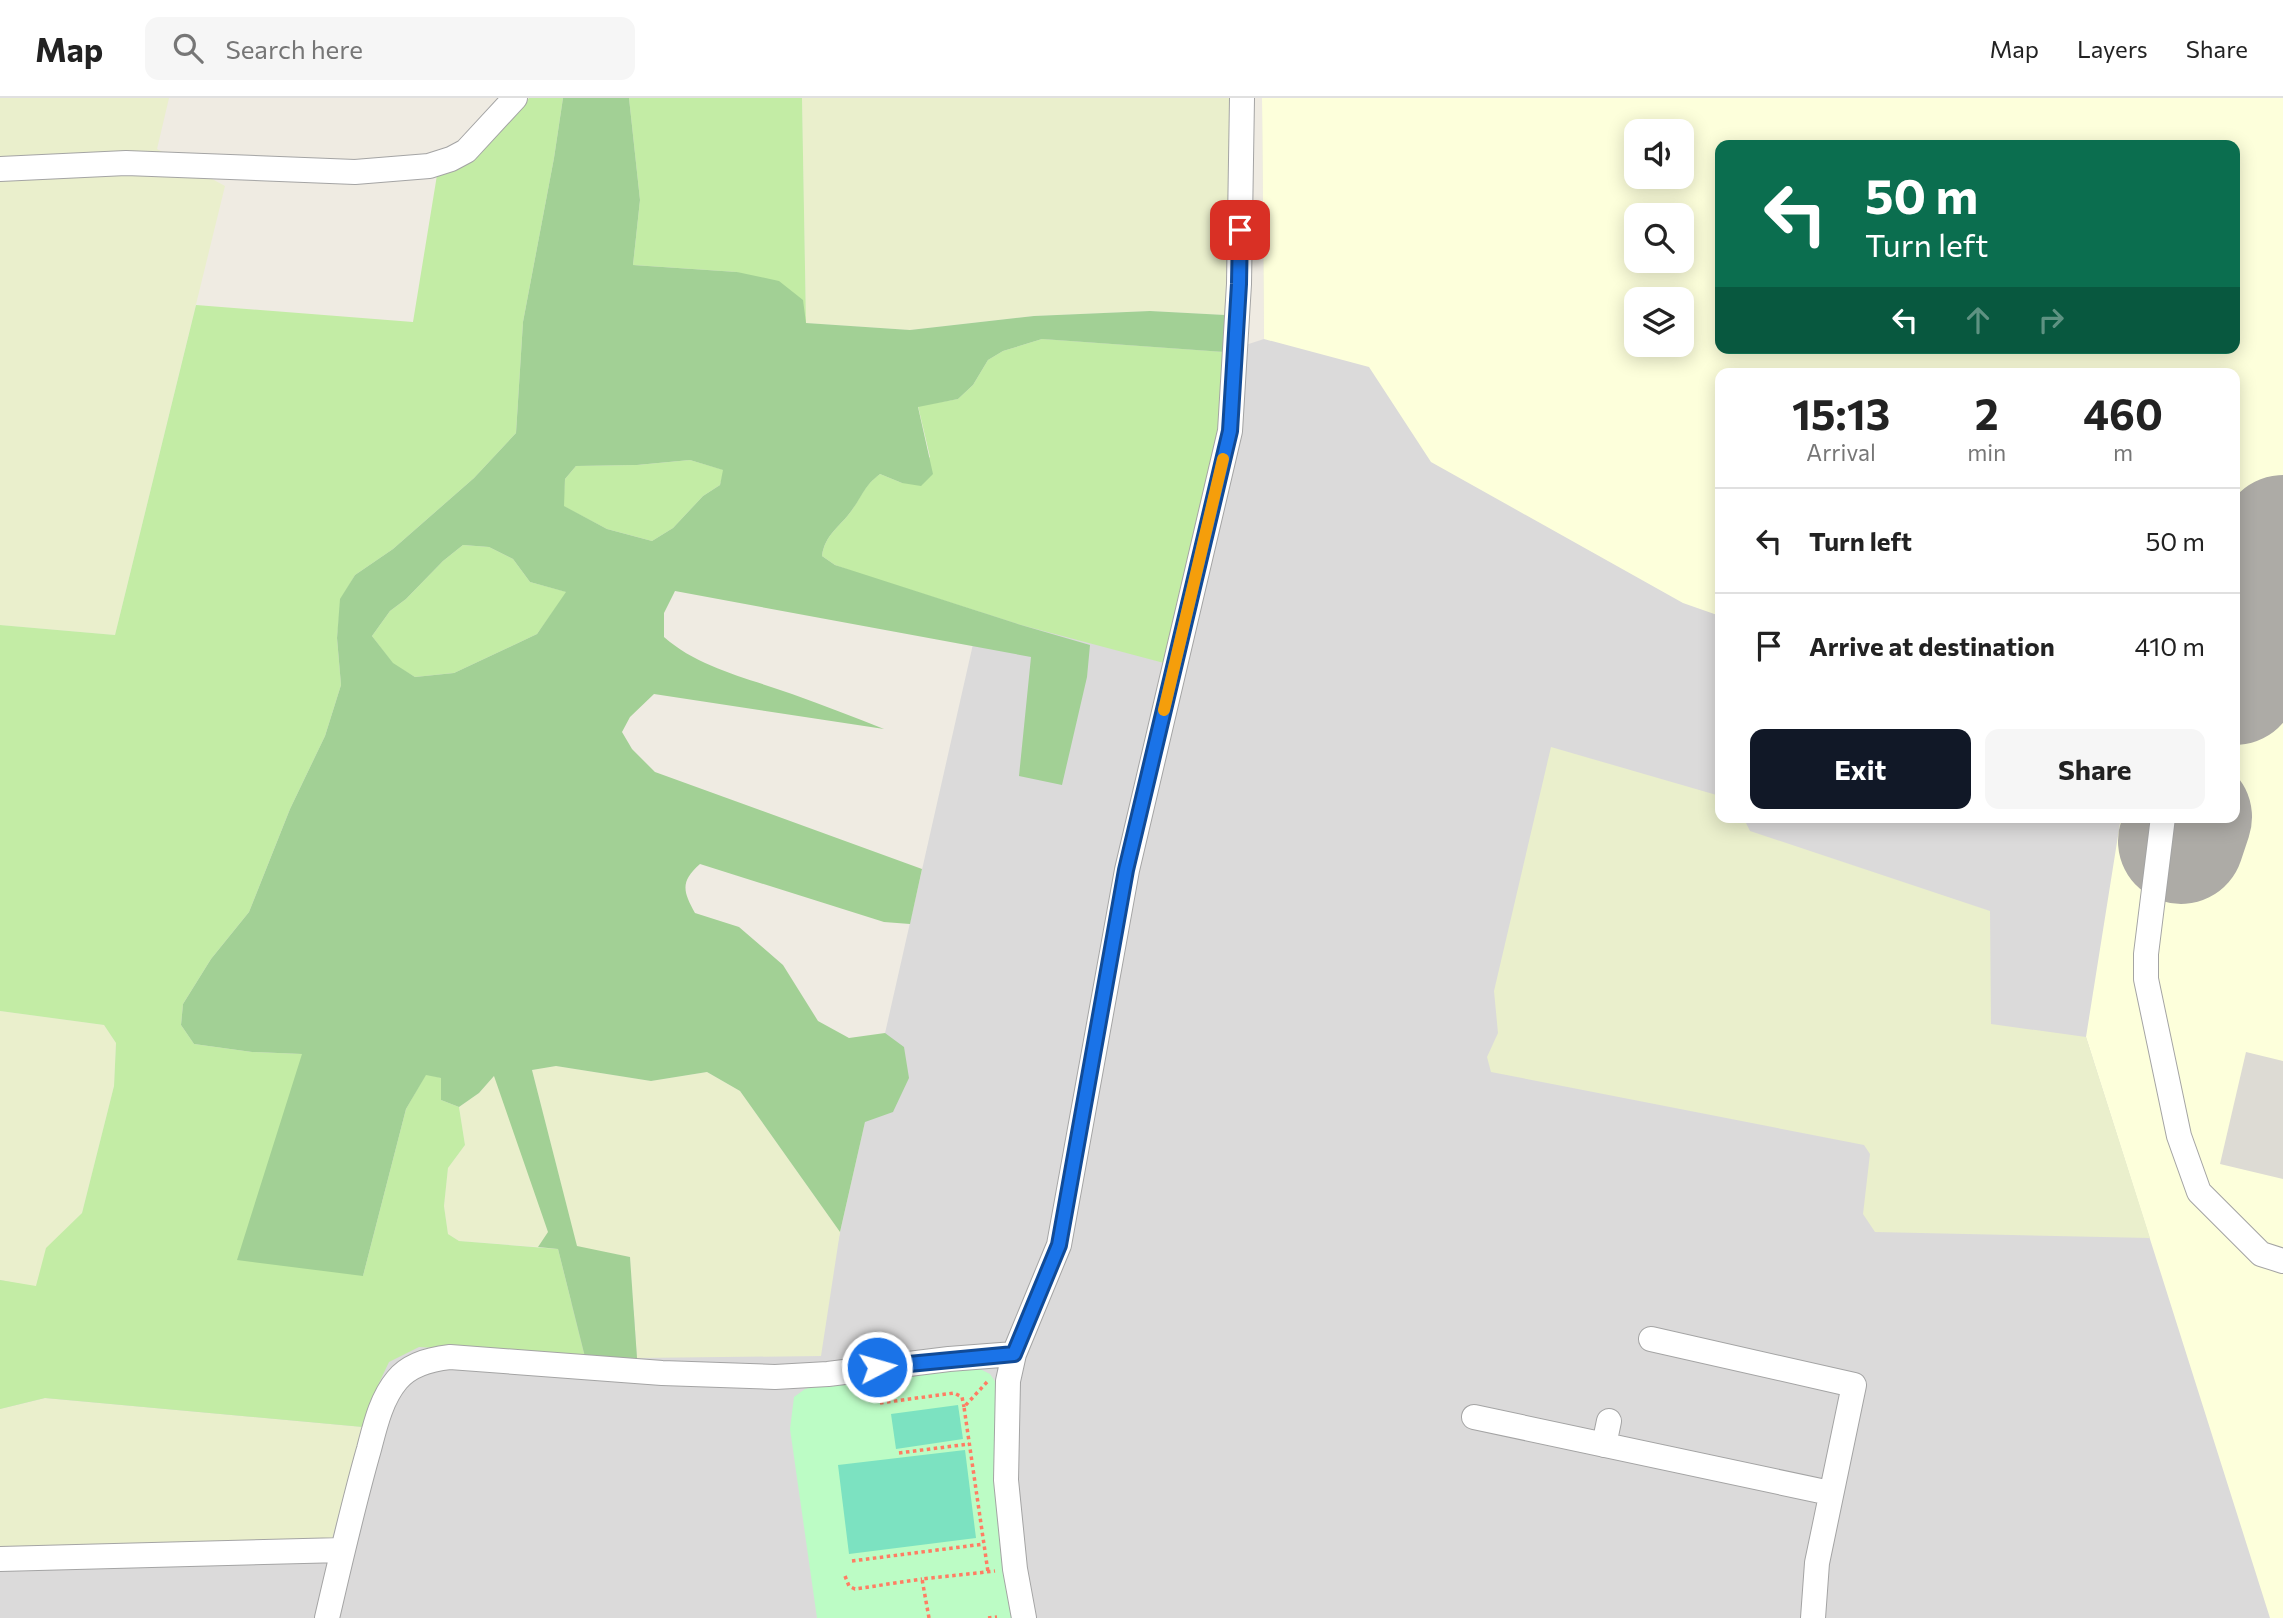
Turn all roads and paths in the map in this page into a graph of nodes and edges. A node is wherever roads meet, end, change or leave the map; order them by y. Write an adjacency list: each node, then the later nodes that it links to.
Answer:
1 (515, 98): 3 (street)
2 (1241, 98): 7 (street)
3 (0, 169)
4 (2162, 823): 5 (street)
5 (2283, 1261)
6 (1651, 1339): 14 (street)
7 (1014, 1354): 16 (street); 19 (street)
8 (989, 1381): 10 (path)
9 (880, 1403): 10 (path)
10 (964, 1407): 12 (path)
11 (1474, 1417): 14 (street)
12 (969, 1444): 13 (path); 15 (path)
13 (899, 1453)
14 (1830, 1493): 28 (street)
15 (984, 1544): 18 (path); 20 (path)
16 (343, 1550): 17 (street); 23 (street)
17 (0, 1559)
18 (852, 1561)
19 (1015, 1569): 20 (path); 27 (street)
20 (988, 1572): 22 (path)
21 (845, 1576): 22 (path)
22 (922, 1579): 24 (path)
23 (327, 1618)
24 (929, 1618)
25 (988, 1618): 26 (path)
26 (995, 1618)
27 (1024, 1618)
28 (1813, 1618)

